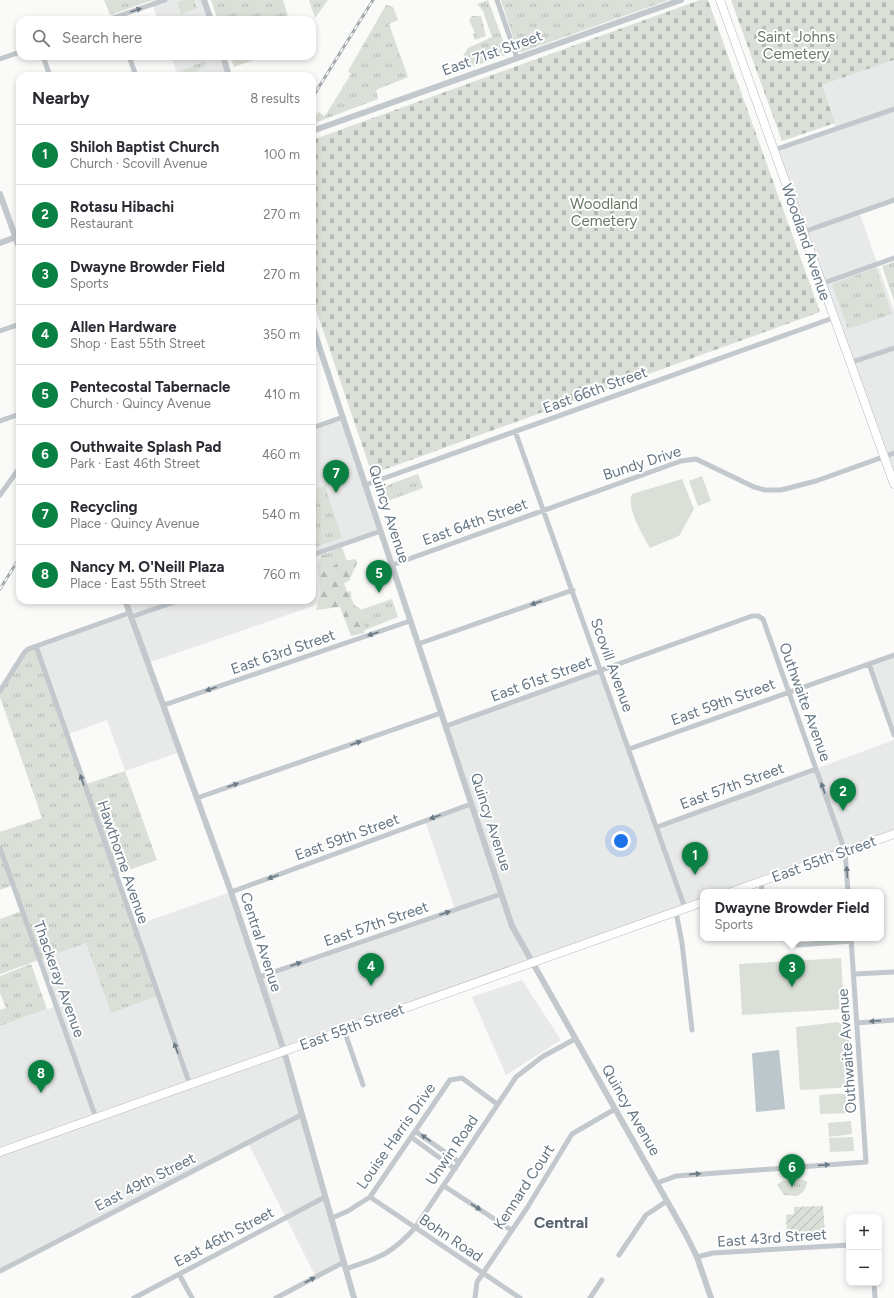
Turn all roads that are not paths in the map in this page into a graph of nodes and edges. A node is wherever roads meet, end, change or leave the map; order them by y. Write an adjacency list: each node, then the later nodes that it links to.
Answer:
1 (165, 0): 6 (street, one-way to 1)
2 (204, 0): 7 (street)
3 (496, 0): 9 (street)
4 (681, 0): 9 (street, East 71st Street)
5 (720, 0): 19 (main road, Woodland Avenue)
6 (124, 16)
7 (209, 16)
8 (16, 53): 10 (street)
9 (517, 58): 18 (street, East 71st Street)
10 (0, 59)
11 (44, 60): 14 (street)
12 (130, 60): 15 (street)
13 (224, 60): 16 (street)
14 (49, 72)
15 (135, 72)
16 (228, 72)
17 (894, 109): 19 (street)
18 (316, 130)
19 (774, 150): 23 (main road, Woodland Avenue)
20 (0, 194): 22 (street)
21 (894, 200): 23 (street)
22 (16, 231)
23 (803, 232): 27 (main road, Woodland Avenue)
24 (16, 237): 25 (street)
25 (0, 243)
26 (894, 258): 27 (street)
27 (821, 284): 28 (main road, Woodland Avenue)
28 (833, 318): 33 (main road, Woodland Avenue); 38 (street, East 66th Street)
29 (16, 325): 30 (street)
30 (0, 331)
31 (316, 337): 35 (street, Quincy Avenue)
32 (894, 348): 33 (street)
33 (849, 364): 40 (main road, Woodland Avenue)
34 (16, 415): 36 (street)
35 (343, 417): 37 (street); 43 (street, Quincy Avenue)
36 (0, 421)
37 (316, 427)
38 (515, 431): 43 (street, East 66th Street); 45 (street, Scovill Avenue)
39 (894, 453): 40 (street)
40 (884, 457): 42 (main road, Woodland Avenue); 45 (street, Bundy Drive)
41 (16, 473): 44 (street)
42 (894, 484)
43 (365, 485): 46 (street, Quincy Avenue)
44 (0, 495)
45 (544, 510): 48 (street, East 64th Street); 49 (street, Scovill Avenue)
46 (381, 531): 47 (street); 48 (street, Quincy Avenue)
47 (316, 554)
48 (392, 565): 54 (street, Quincy Avenue)
49 (573, 590): 55 (street, one-way to 55); 59 (street, Scovill Avenue)
50 (126, 604): 52 (street, Central Avenue)
51 (167, 604): 52 (street)
52 (130, 615): 56 (street); 62 (street, Central Avenue)
53 (758, 616): 59 (street, East 61st Street); 61 (street, Outhwaite Avenue)
54 (410, 621): 55 (street, Quincy Avenue); 62 (street, East 63rd Street, one-way to 62)
55 (418, 644): 63 (street, Quincy Avenue)
56 (36, 646): 60 (street); 97 (street, Hawthorne Avenue, one-way to 56)
57 (894, 654): 58 (street, East 59th Street)
58 (869, 664): 61 (street, East 59th Street); 65 (street)
59 (602, 670): 64 (street, East 61st Street); 66 (street, Scovill Avenue)
60 (0, 691)
61 (789, 691): 66 (street, East 59th Street); 67 (street, Outhwaite Avenue)
62 (164, 705): 68 (street, Central Avenue)
63 (442, 713): 64 (street, Quincy Avenue); 68 (street, one-way to 63)
64 (446, 726): 69 (street, Quincy Avenue)
65 (894, 735)
66 (629, 749): 70 (street, Scovill Avenue)
67 (816, 769): 70 (street, East 57th Street); 73 (street, Outhwaite Avenue, one-way to 67)
68 (197, 798): 78 (street, Central Avenue)
69 (471, 804): 78 (street, East 59th Street, one-way to 78); 79 (street, Quincy Avenue)
70 (657, 827): 81 (street, Scovill Avenue)
71 (894, 834): 73 (main road, East 55th Street)
72 (0, 848): 101 (street, Thackeray Avenue)
73 (845, 851): 74 (main road, East 55th Street); 77 (street, Outhwaite Avenue, one-way to 73)
74 (761, 881): 75 (main road, East 55th Street); 76 (street)
75 (739, 889)
76 (762, 889)
77 (848, 889)
78 (231, 892): 89 (street, Central Avenue)
79 (501, 894): 86 (street, Quincy Avenue); 89 (street, East 57th Street, one-way to 79)
80 (700, 903): 81 (main road, East 55th Street)
81 (685, 908): 82 (main road, East 55th Street)
82 (676, 912): 86 (main road, East 55th Street); 93 (street)
83 (838, 941): 85 (street)
84 (851, 941): 88 (street, Outhwaite Avenue)
85 (798, 944)
86 (532, 963): 92 (main road, East 55th Street); 94 (street, Quincy Avenue)
87 (894, 972): 88 (street)
88 (854, 974): 91 (street, Outhwaite Avenue)
89 (259, 977): 95 (street, Central Avenue)
90 (894, 1020): 91 (street, one-way to 91)
91 (856, 1022): 107 (street, Outhwaite Avenue, one-way to 91)
92 (344, 1030): 95 (main road, East 55th Street); 96 (street)
93 (692, 1030)
94 (575, 1038): 98 (street, Unwin Road); 99 (street, Quincy Avenue)
95 (284, 1051): 97 (main road, East 55th Street); 100 (street, Central Avenue)
96 (363, 1084)
97 (190, 1085): 101 (main road, East 55th Street)
98 (497, 1104): 102 (street, Louise Harris Drive); 105 (street, Unwin Road)
99 (615, 1109): 107 (street, Quincy Avenue); 114 (street, Kennard Court)
100 (301, 1115): 109 (street, Central Avenue); 120 (street, East 49th Street)
101 (96, 1118): 104 (main road, East 55th Street)
102 (415, 1131): 103 (street, Louise Harris Drive); 105 (street, one-way to 102)
103 (411, 1137): 106 (street); 110 (street, Louise Harris Drive)
104 (0, 1151)
105 (459, 1162): 106 (street, Unwin Road)
106 (455, 1169): 108 (street, Unwin Road)
107 (657, 1183): 111 (street, Quincy Avenue)
108 (444, 1186): 113 (street, Unwin Road); 114 (street, one-way to 114)
109 (325, 1197): 112 (street, Central Avenue); 122 (street, East 46th Street)
110 (370, 1197): 112 (street, Louise Harris Drive); 113 (street, Bohn Road)
111 (667, 1201): 116 (street); 117 (street, Quincy Avenue)
112 (332, 1218): 118 (street, Central Avenue)
113 (415, 1228): 119 (street, Unwin Road); 121 (street, Bohn Road)
114 (511, 1230): 121 (street, Kennard Court)
115 (846, 1245): 117 (street, East 43rd Street)
116 (619, 1255)
117 (697, 1257): 132 (street, Quincy Avenue)
118 (344, 1262): 119 (street, Central Avenue); 127 (street, one-way to 118)
119 (346, 1269): 128 (street, Central Avenue)
120 (0, 1271)
121 (482, 1273): 129 (street, Kennard Court); 130 (street, Bohn Road)
122 (179, 1274): 125 (street, East 46th Street); 126 (street)
123 (602, 1280): 131 (street)
124 (874, 1286): 133 (street)
125 (134, 1298)
126 (192, 1298)
127 (276, 1298)
128 (354, 1298)
129 (475, 1298)
130 (520, 1298)
131 (590, 1298)
132 (711, 1298)
133 (875, 1298)

